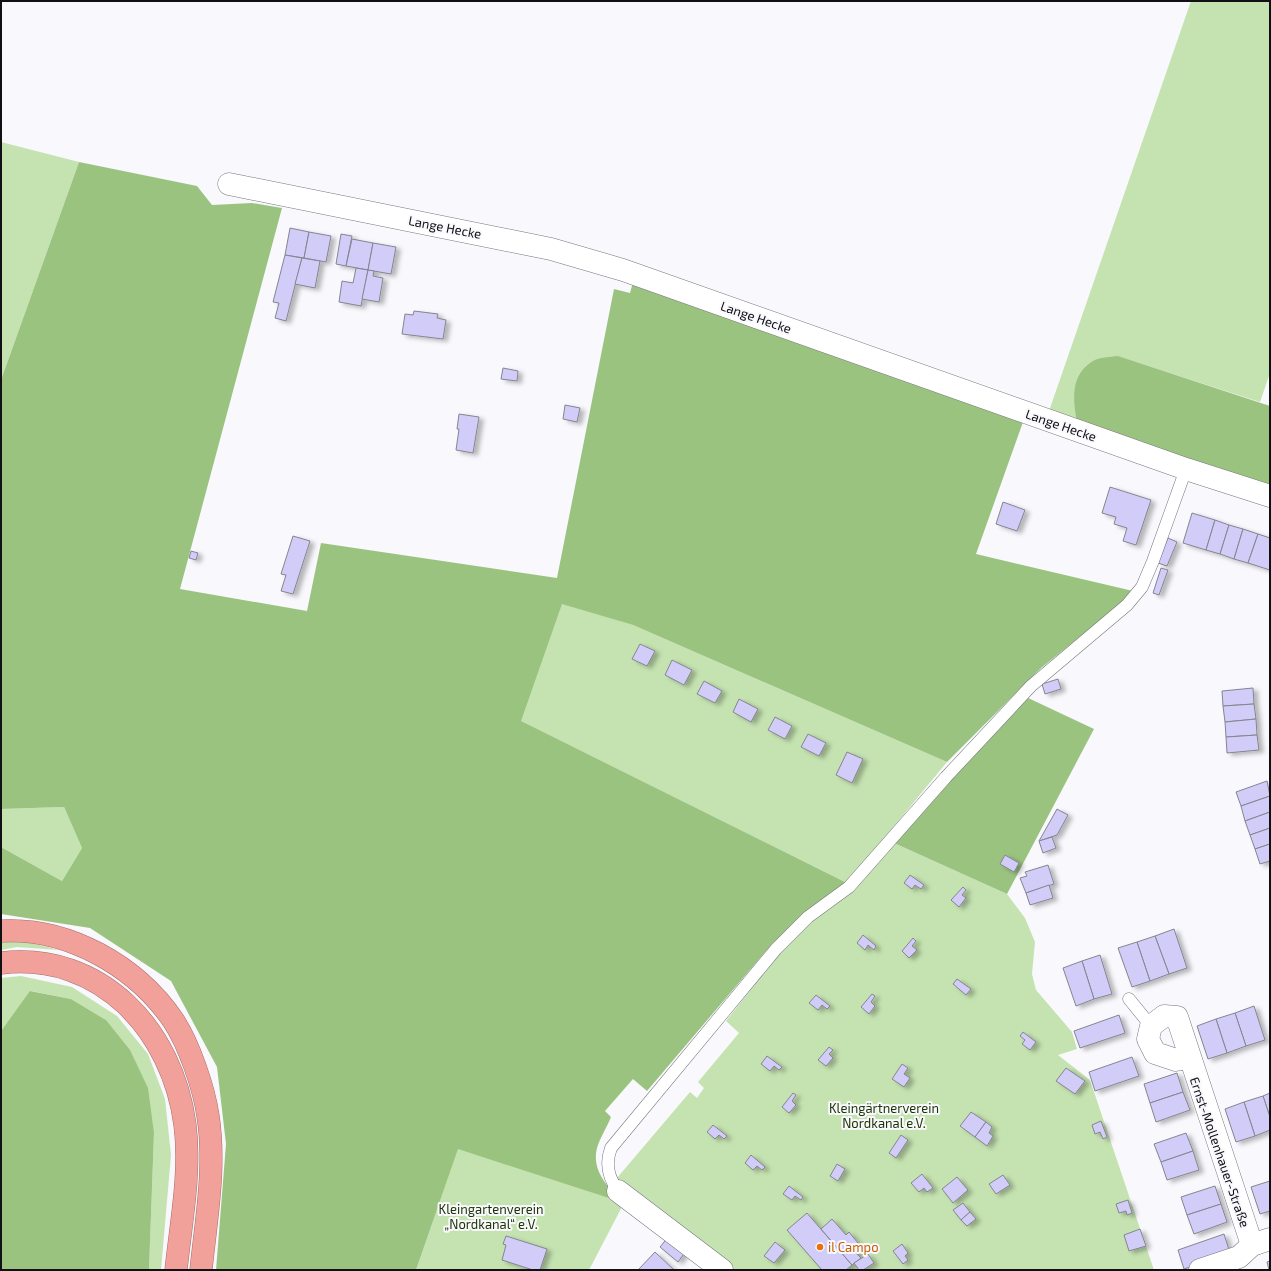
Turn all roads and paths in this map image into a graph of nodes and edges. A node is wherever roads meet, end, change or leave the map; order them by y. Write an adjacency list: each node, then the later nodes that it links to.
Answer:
1 (229, 184): 2 (street, Lange Hecke)
2 (1186, 469): 3 (street, Lange Hecke); 8 (lane)
3 (1270, 496)
4 (1, 931): 11 (highway)
5 (1, 963): 10 (highway)
6 (1129, 999): 7 (lane)
7 (1151, 1026): 9 (street, Ernst-Mollenhauer-Straße)
8 (618, 1191): 12 (street)
9 (1261, 1242): 13 (street, Ernst-Mollenhauer-Straße)
10 (176, 1270)
11 (201, 1270)
12 (722, 1270)
13 (1200, 1270)

